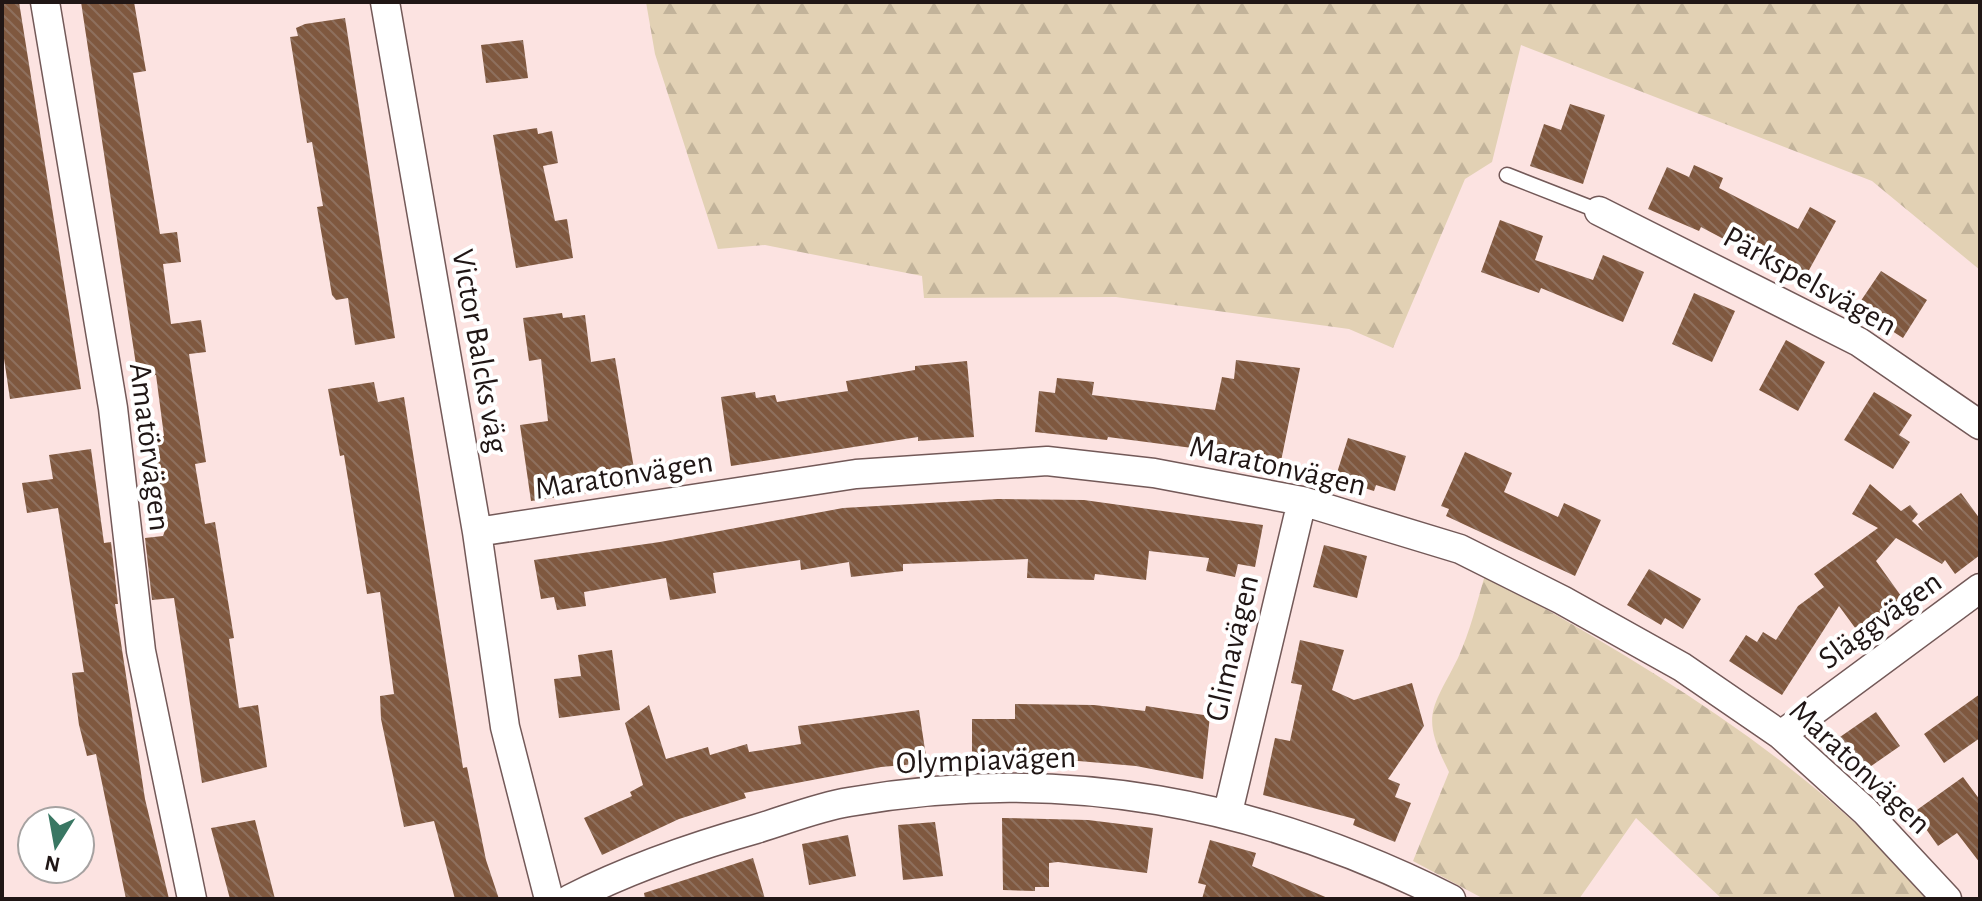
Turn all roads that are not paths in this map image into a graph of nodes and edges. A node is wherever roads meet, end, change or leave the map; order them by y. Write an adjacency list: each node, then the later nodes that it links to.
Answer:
1 (45, 2): 11 (street, Amatörvägen)
2 (385, 2): 7 (street, Victor Balcks väg)
3 (1507, 175): 4 (lane)
4 (1599, 211): 5 (street, Pärkspelsvägen)
5 (1980, 425)
6 (1302, 501): 7 (street, Maratonvägen); 9 (street, Maratonvägen); 10 (street, Glimavägen)
7 (477, 532): 12 (street, Victor Balcks väg)
8 (1980, 588): 9 (street, Släggvägen)
9 (1781, 735): 15 (street, Maratonvägen)
10 (1228, 812): 13 (street, Olympiavägen); 14 (street, Olympiavägen)
11 (192, 899)
12 (549, 899)
13 (570, 899)
14 (1451, 899)
15 (1947, 899)

